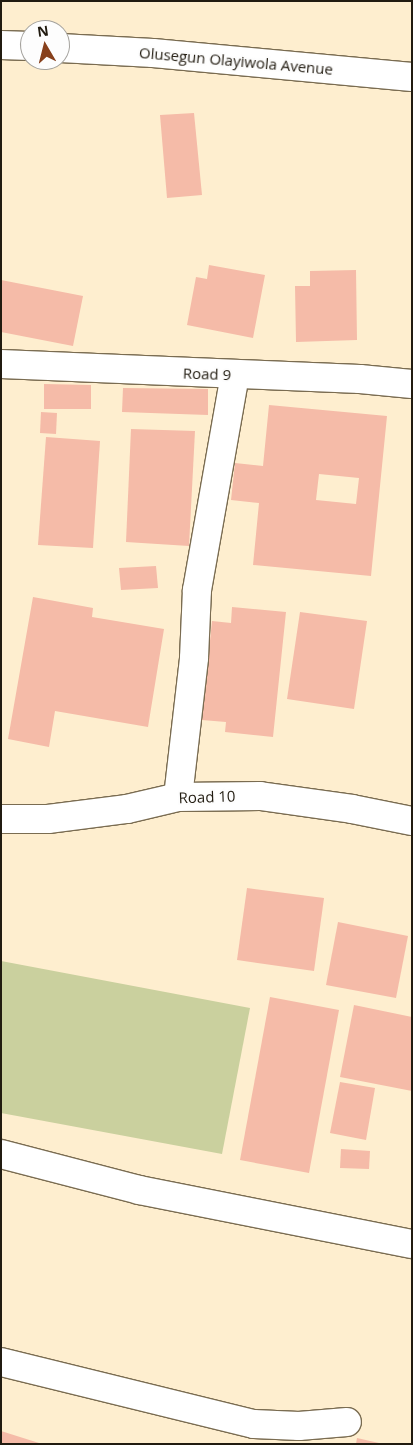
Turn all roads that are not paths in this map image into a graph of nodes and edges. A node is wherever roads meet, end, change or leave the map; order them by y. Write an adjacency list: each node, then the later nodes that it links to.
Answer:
1 (1, 45): 2 (street)
2 (20, 46)
3 (70, 49): 4 (street, Olusegun Olayiwola Avenue)
4 (412, 77)
5 (1, 364): 6 (street, Road 9)
6 (235, 375): 7 (street, Road 9); 8 (street)
7 (412, 384)
8 (178, 797): 9 (street, Road 10); 10 (street, Road 10)
9 (1, 819)
10 (412, 821)
11 (1, 1154): 12 (street)
12 (412, 1244)
13 (1, 1362): 14 (street)
14 (347, 1422)

